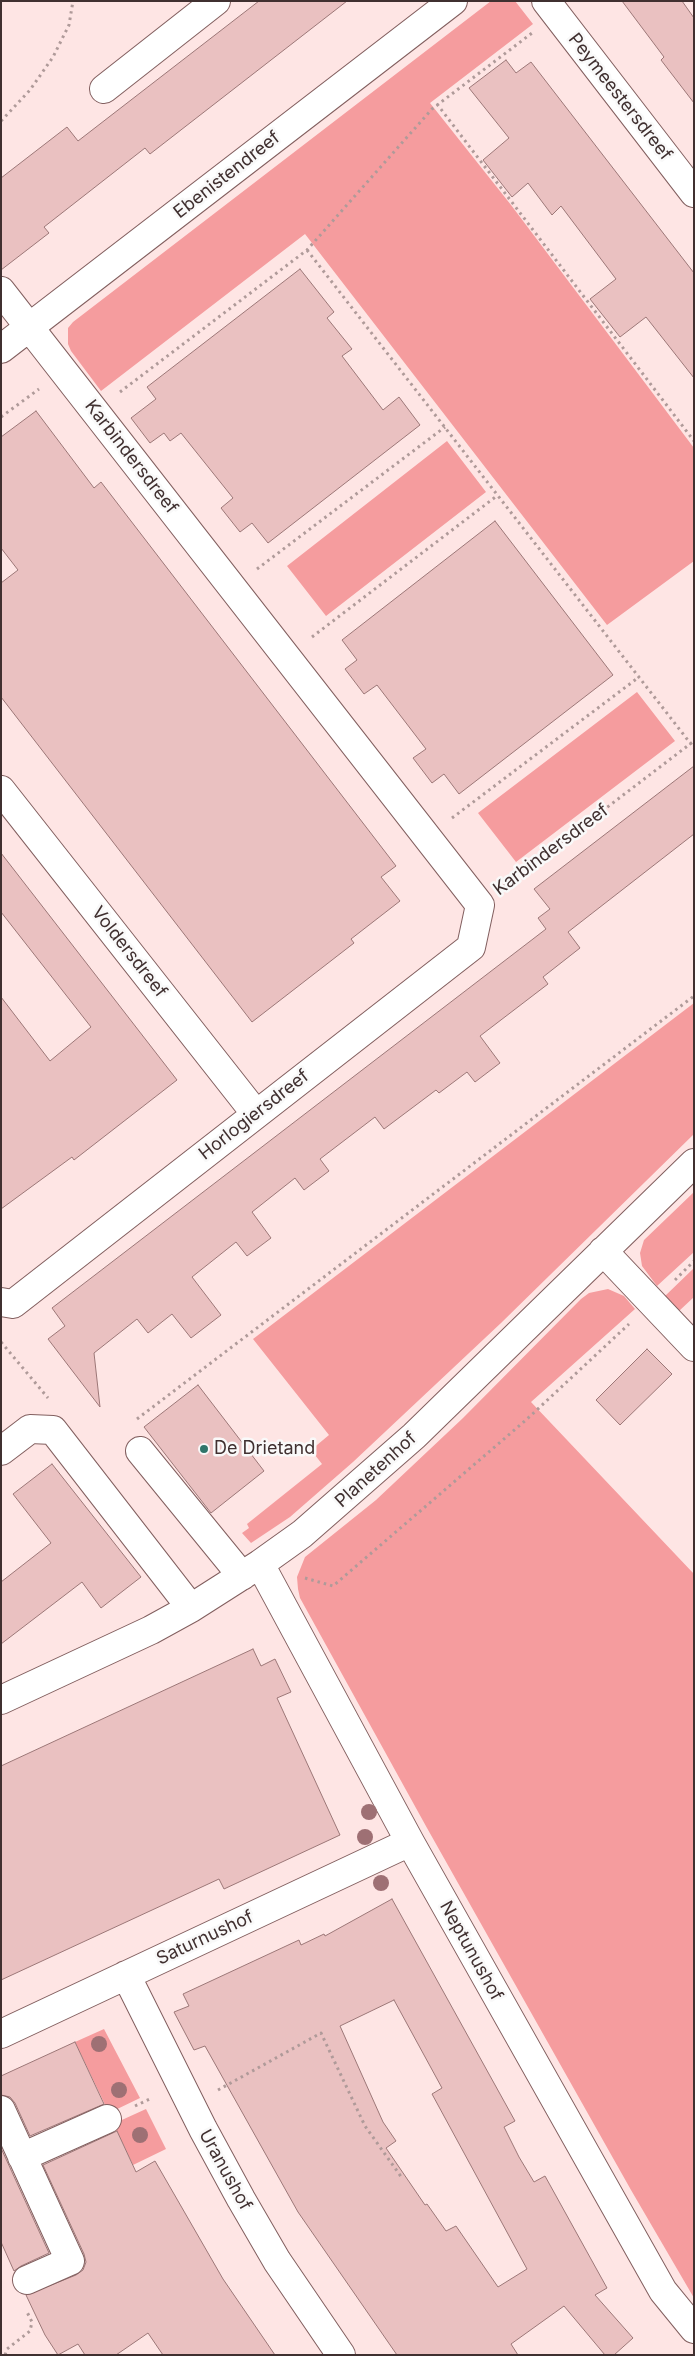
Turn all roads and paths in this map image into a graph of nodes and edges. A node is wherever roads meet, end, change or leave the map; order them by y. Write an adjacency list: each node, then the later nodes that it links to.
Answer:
1 (73, 1): 7 (path)
2 (216, 1): 5 (street)
3 (452, 1): 11 (street, Ebenistendreef)
4 (551, 8): 6 (path); 8 (street, Peymeestersdreef)
5 (104, 89)
6 (437, 104): 9 (path); 17 (path)
7 (1, 120)
8 (694, 193)
9 (307, 250): 14 (path); 16 (path)
10 (1, 290): 11 (street, Karbindersdreef)
11 (30, 326): 12 (street, Ebenistendreef); 13 (street, Karbindersdreef)
12 (1, 349)
13 (64, 370): 14 (street, Karbindersdreef); 15 (path)
14 (95, 410): 19 (street, Karbindersdreef)
15 (1, 417)
16 (445, 427): 18 (path); 19 (path)
17 (694, 441)
18 (498, 495): 20 (path); 21 (path)
19 (232, 587): 20 (street, Karbindersdreef)
20 (287, 656): 25 (street, Karbindersdreef)
21 (639, 677): 22 (path); 25 (path)
22 (692, 742): 23 (path); 26 (path, Karbindersdreef)
23 (694, 748)
24 (1, 790): 28 (street, Voldersdreef)
25 (427, 836): 26 (street, Karbindersdreef)
26 (480, 904): 28 (street, Horlogiersdreef)
27 (694, 996): 35 (path)
28 (256, 1114): 32 (street, Horlogiersdreef)
29 (694, 1162): 30 (street, Planetenhof)
30 (603, 1251): 33 (street); 38 (street, Planetenhof)
31 (694, 1261): 33 (path)
32 (1, 1302)
33 (652, 1303): 34 (street); 38 (path)
34 (694, 1347)
35 (132, 1422)
36 (1, 1451): 39 (street)
37 (140, 1452): 38 (street, Neptunushof)
38 (251, 1570): 39 (street, Planetenhof); 41 (street, Neptunushof)
39 (191, 1608): 40 (street, Planetenhof)
40 (1, 1700)
41 (410, 1842): 42 (street, Saturnushof); 50 (street, Neptunushof)
42 (126, 1975): 43 (street, Saturnushof); 44 (street, Uranushof)
43 (1, 2034)
44 (186, 2095): 46 (path); 48 (path); 51 (street, Uranushof)
45 (1, 2110): 47 (street)
46 (107, 2119): 47 (street)
47 (22, 2156): 49 (street)
48 (402, 2178)
49 (27, 2280)
50 (694, 2329)
51 (341, 2355)

